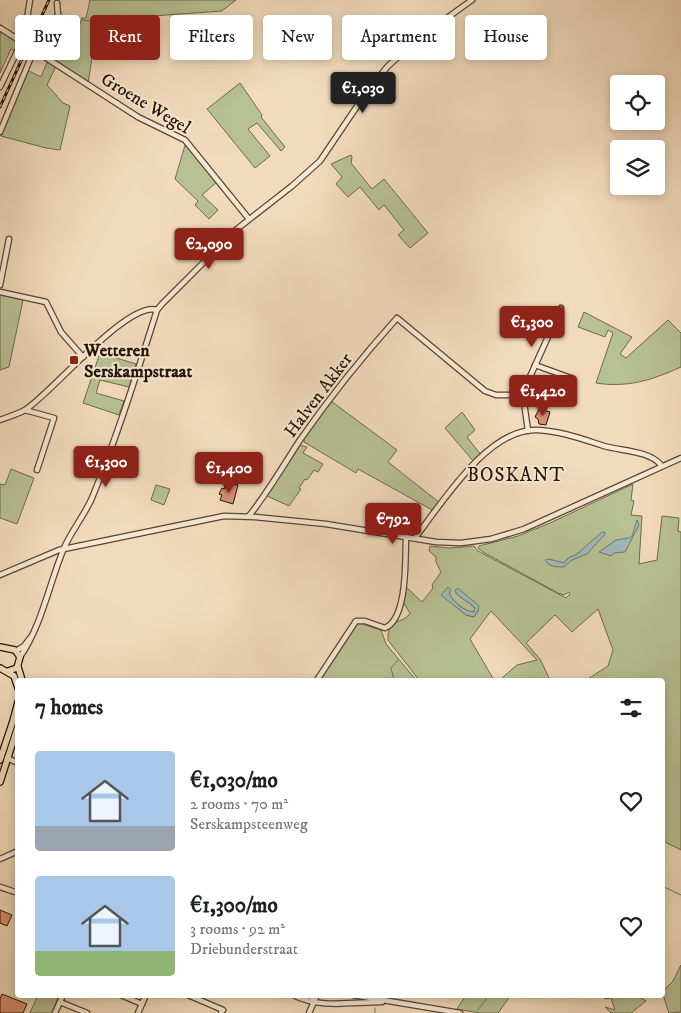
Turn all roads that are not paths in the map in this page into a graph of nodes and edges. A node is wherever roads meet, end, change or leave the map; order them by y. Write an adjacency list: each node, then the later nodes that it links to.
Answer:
1 (30, 0): 4 (street)
2 (472, 0): 13 (street)
3 (57, 3): 5 (street)
4 (27, 15)
5 (57, 15)
6 (0, 28): 7 (street)
7 (15, 38)
8 (15, 56): 11 (street)
9 (30, 60): 12 (street)
10 (50, 60): 13 (street, Groene Wegel)
11 (0, 87)
12 (0, 132)
13 (249, 219): 18 (street)
14 (9, 239): 15 (street)
15 (0, 285)
16 (0, 292): 19 (street)
17 (561, 308): 20 (street)
18 (157, 310): 19 (street); 32 (street)
19 (83, 357): 23 (street)
20 (535, 364): 21 (street); 22 (street)
21 (571, 378)
22 (523, 395): 25 (street); 29 (street, Halven Akker)
23 (25, 410): 24 (street); 28 (street)
24 (0, 420)
25 (528, 431): 27 (street); 31 (street)
26 (681, 458): 27 (street)
27 (661, 465): 31 (street)
28 (37, 470)
29 (249, 516): 30 (street); 32 (street)
30 (406, 537): 31 (street); 42 (street)
31 (415, 538)
32 (64, 549): 33 (street); 34 (street)
33 (0, 575)
34 (32, 635): 36 (street); 37 (street)
35 (2, 649): 36 (main road)
36 (16, 651): 37 (main road)
37 (20, 657): 38 (main road)
38 (18, 667): 40 (main road); 41 (main road)
39 (0, 668): 40 (main road)
40 (8, 671): 43 (main road)
41 (21, 678)
42 (318, 678)
43 (15, 679)
44 (15, 710): 46 (main road)
45 (15, 735): 47 (main road)
46 (3, 744): 48 (main road)
47 (7, 758): 49 (street); 50 (main road)
48 (0, 760)
49 (15, 762)
50 (0, 782)
51 (15, 852): 52 (street)
52 (0, 859)
53 (0, 887): 54 (street)
54 (15, 892)
55 (62, 998): 63 (street)
56 (128, 998): 66 (street)
57 (145, 998): 66 (street)
58 (194, 998): 67 (street)
59 (301, 998): 64 (street)
60 (312, 998): 64 (street)
61 (315, 998): 64 (street)
62 (370, 998): 65 (street)
63 (60, 1002): 68 (street); 69 (street)
64 (313, 1002): 65 (street); 71 (street)
65 (398, 1003): 72 (street)
66 (142, 1004): 70 (street)
67 (222, 1012)
68 (56, 1013)
69 (87, 1013)
70 (138, 1013)
71 (309, 1013)
72 (460, 1013)

